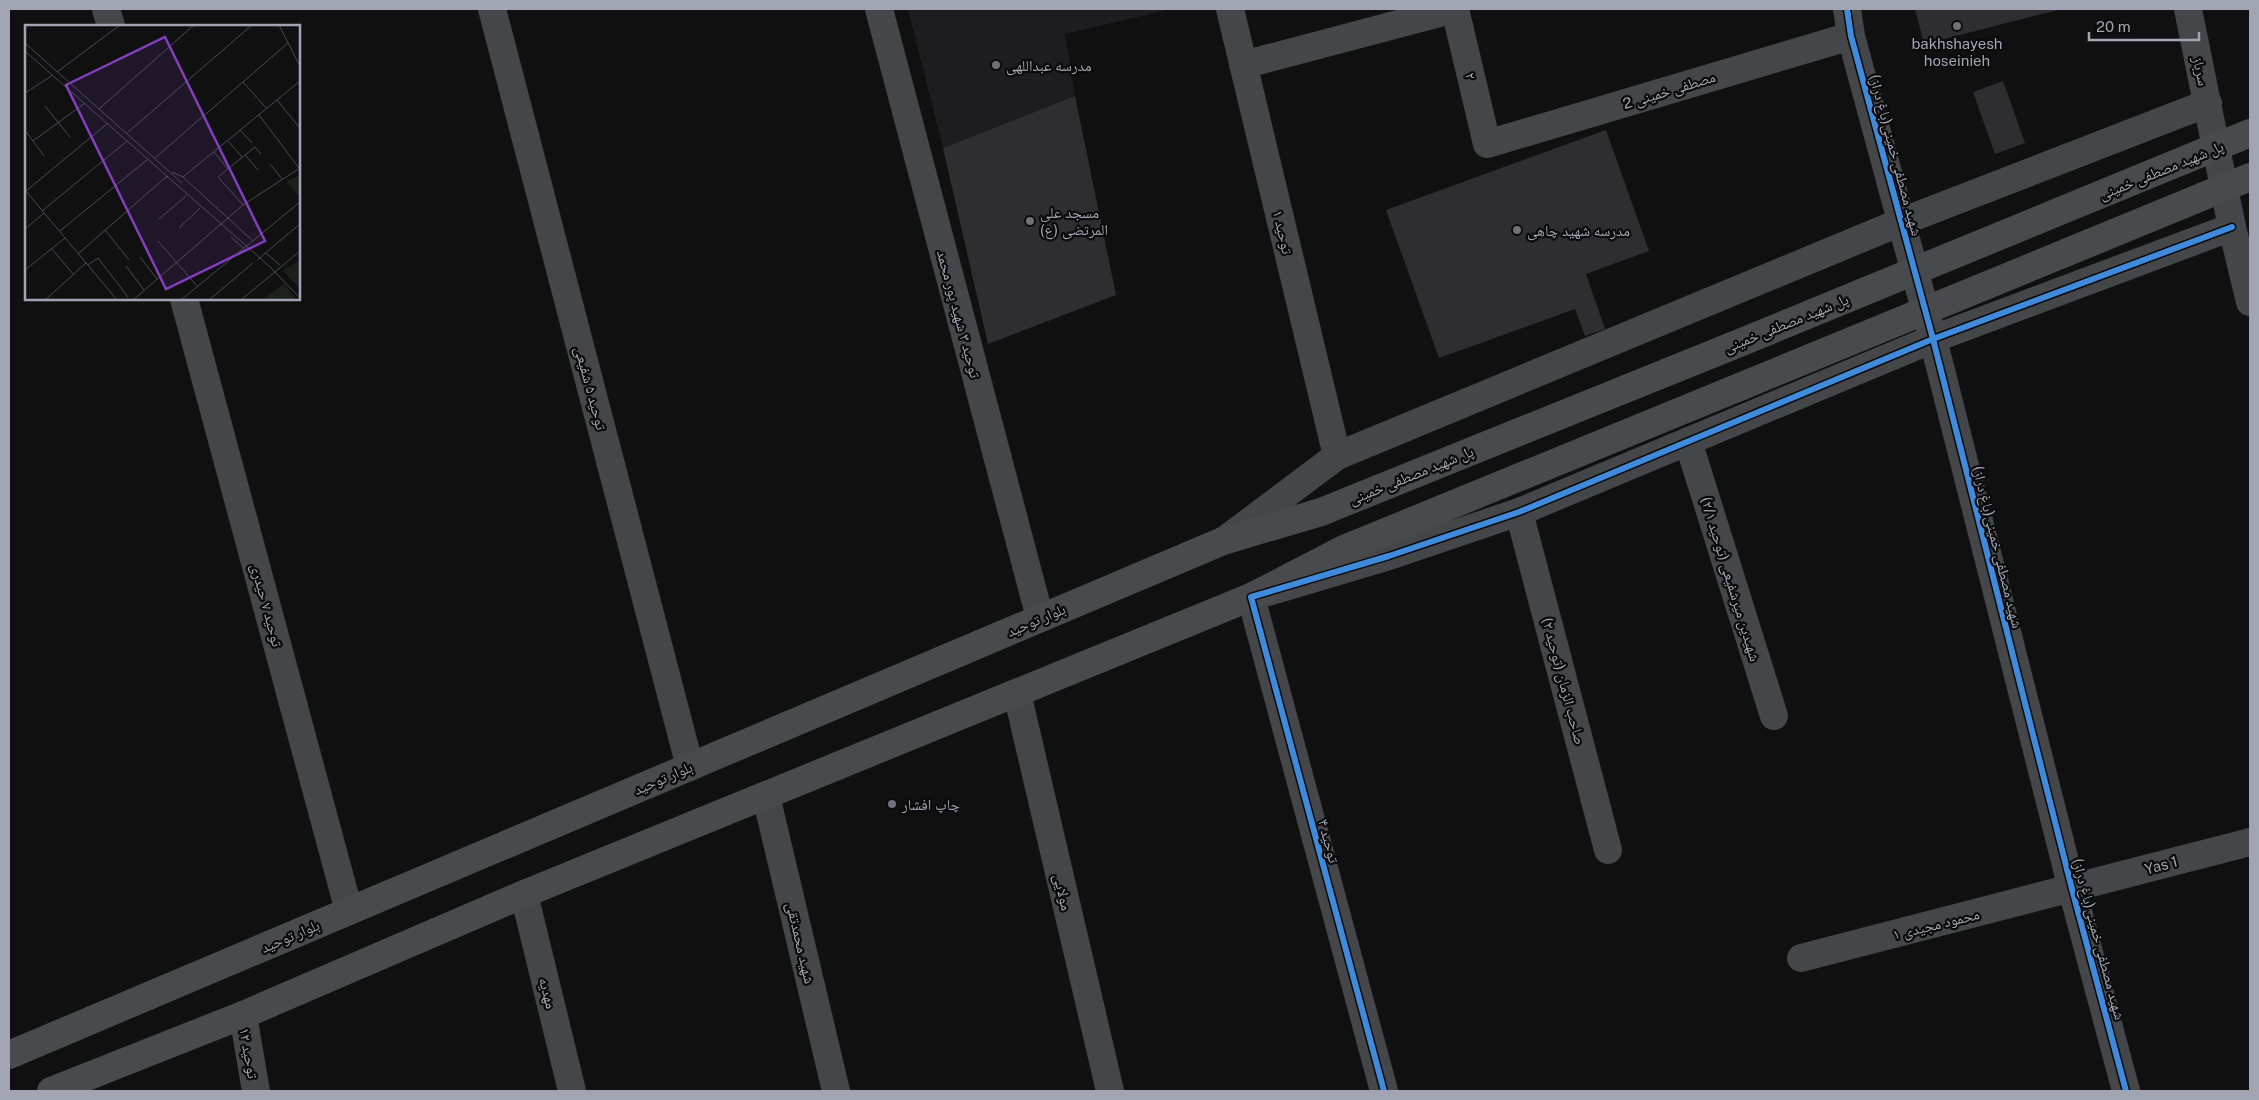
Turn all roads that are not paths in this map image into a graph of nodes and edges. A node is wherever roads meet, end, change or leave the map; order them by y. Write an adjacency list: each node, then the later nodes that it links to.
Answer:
1 (106, 9): 8 (street)
2 (492, 9): 29 (street, توحید ۵ شفیعی)
3 (879, 9): 26 (street, توحید ۳ شهيد پور محمد)
4 (1230, 9): 10 (street, توحید ۱)
5 (1455, 9): 10 (street); 13 (street, ۲)
6 (1847, 9): 9 (street, شهید مصطفی خمینی(باغ دراز))
7 (2188, 9): 11 (street, سرباز)
8 (111, 25)
9 (1851, 36): 13 (street, مصطفی خمینی 2); 15 (street, شهید مصطفی خمینی(باغ دراز))
10 (1243, 65): 21 (street, توحید ۱)
11 (2208, 103): 15 (street); 16 (street, سرباز)
12 (2250, 133): 22 (main road, پل شهید مصطفی خمینی, bridge)
13 (1488, 144)
14 (2250, 177): 25 (main road, bridge)
15 (1900, 222): 19 (street, شهید مصطفی خمینی(باغ دراز)); 21 (street)
16 (2232, 228): 18 (street, سرباز); 19 (street)
17 (184, 300): 35 (street, توحید ۷ حیدری)
18 (2250, 302)
19 (1933, 339): 20 (street); 33 (street, شهید مصطفی خمینی(باغ دراز))
20 (1688, 441): 23 (street); 28 (street, شهیدین میرشفیعی (توحید ۲/۱))
21 (1337, 456): 24 (street)
22 (1321, 512): 24 (main road, بلوار توحید)
23 (1519, 512): 25 (street); 32 (street, صاحب الزمان (توحید ۲))
24 (1224, 541): 26 (main road, بلوار توحید)
25 (1251, 597): 27 (main road); 44 (street, توحید ۴)
26 (1040, 618): 29 (main road, بلوار توحید)
27 (1016, 693): 30 (main road); 43 (street, مولایی)
28 (1774, 716)
29 (690, 767): 35 (main road, بلوار توحید)
30 (766, 796): 34 (main road); 42 (street, شهید محمدتقی)
31 (2250, 842): 33 (street, Yas 1)
32 (1608, 850)
33 (2072, 889): 36 (street, ۱ محمود مجیدی); 45 (street, شهید مصطفی خمینی(باغ دراز))
34 (524, 894): 37 (main road); 41 (street, مهدیه)
35 (349, 911): 38 (main road, بلوار توحید)
36 (1801, 958)
37 (243, 1015): 39 (main road); 40 (street, توحید ۱۲)
38 (9, 1056)
39 (51, 1091)
40 (256, 1091)
41 (572, 1091)
42 (836, 1091)
43 (1110, 1091)
44 (1384, 1091)
45 (2126, 1091)

